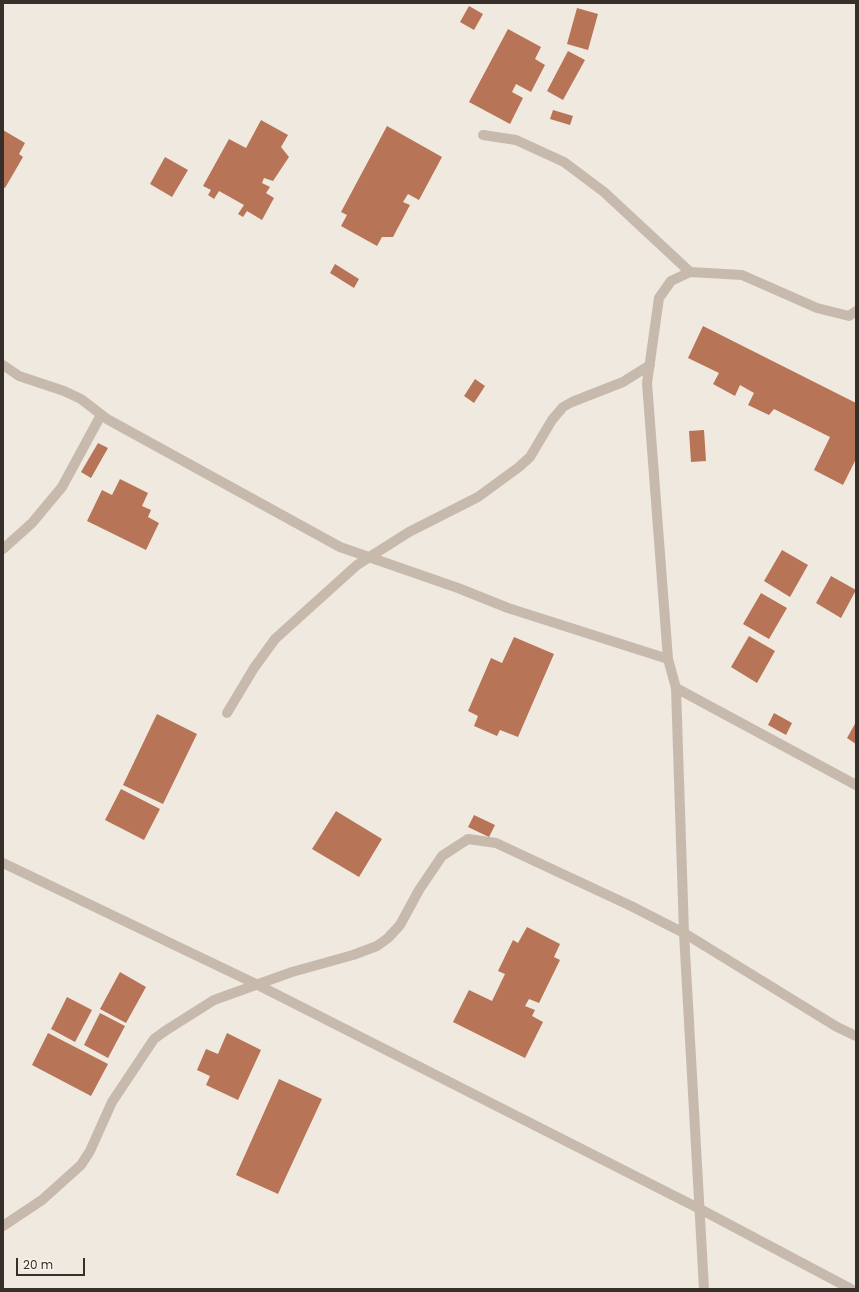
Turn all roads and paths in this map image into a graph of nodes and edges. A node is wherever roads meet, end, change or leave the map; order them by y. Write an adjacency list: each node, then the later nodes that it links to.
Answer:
1 (482, 135): 2 (street)
2 (690, 272): 3 (street); 5 (street)
3 (854, 316)
4 (3, 365): 6 (street)
5 (650, 365): 8 (street); 9 (street)
6 (101, 415): 7 (street); 8 (street)
7 (3, 550)
8 (369, 556): 9 (street); 11 (street)
9 (668, 659): 10 (street)
10 (676, 688): 12 (street); 14 (street)
11 (227, 713)
12 (856, 785)
13 (3, 863): 15 (street)
14 (684, 933): 15 (street); 16 (street); 17 (street)
15 (256, 984): 17 (street); 18 (street)
16 (856, 1036)
17 (700, 1209): 19 (street); 20 (street)
18 (3, 1226)
19 (704, 1289)
20 (851, 1289)

